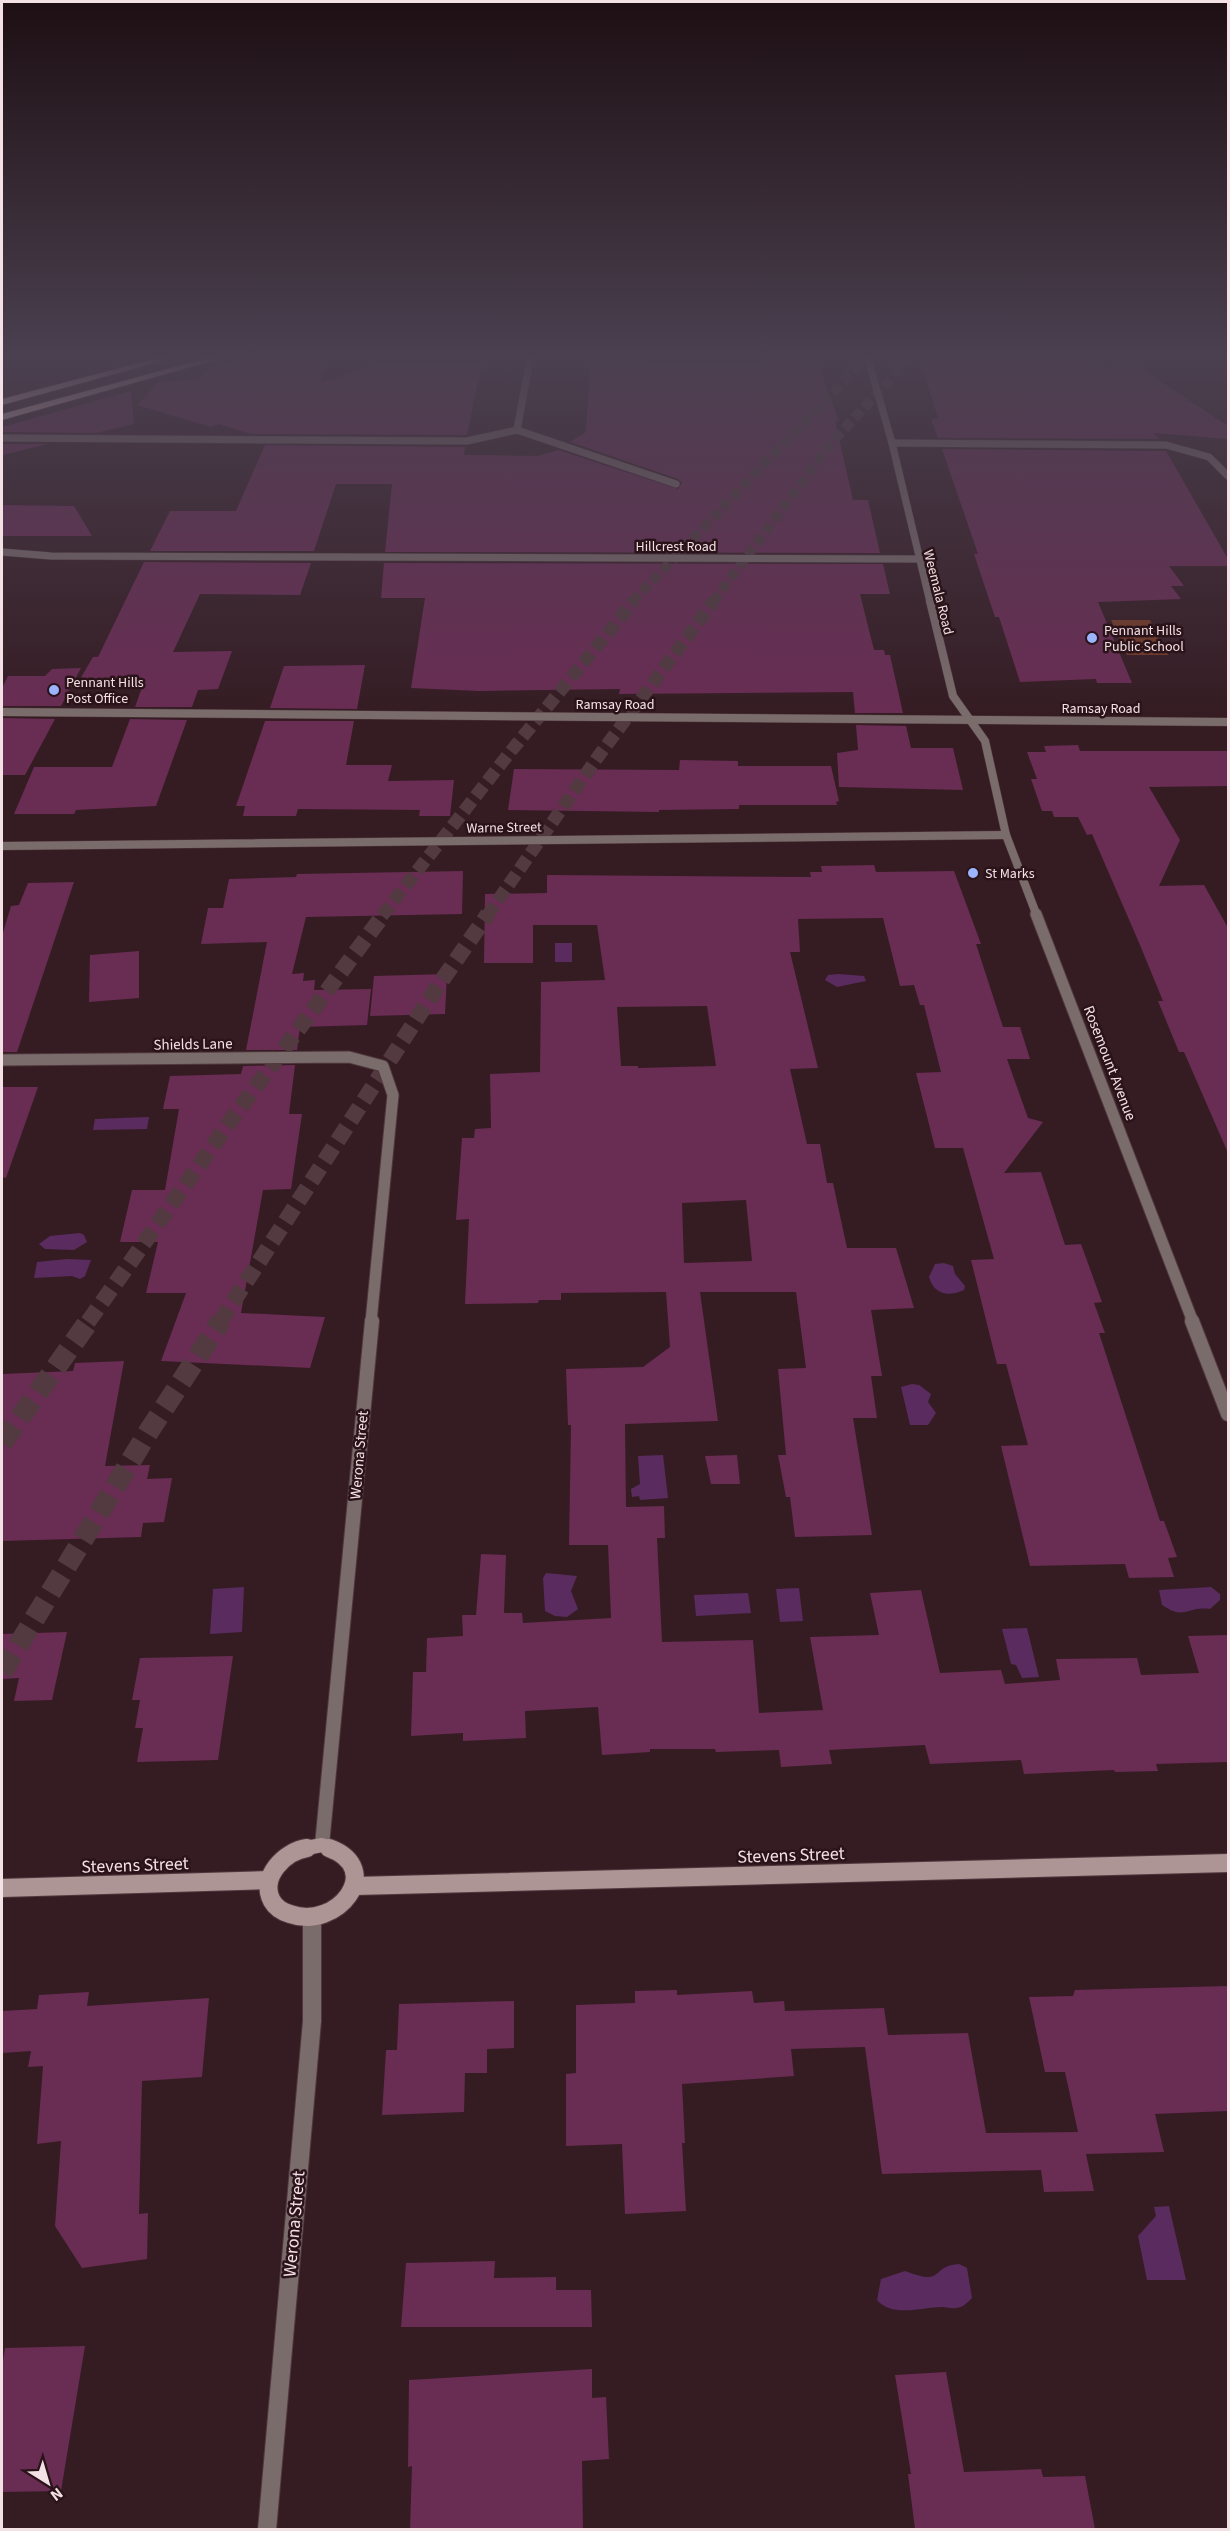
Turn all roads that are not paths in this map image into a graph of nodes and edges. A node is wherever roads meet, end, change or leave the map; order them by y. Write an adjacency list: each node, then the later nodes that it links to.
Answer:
1 (656, 477): 3 (street)
2 (900, 477): 5 (street, Weemala Road)
3 (676, 484)
4 (2, 552): 5 (street, Hillcrest Road)
5 (919, 559): 7 (street, Weemala Road)
6 (2, 712): 7 (street, Ramsay Road)
7 (971, 721): 8 (street, Ramsay Road); 9 (street, Rosemount Avenue)
8 (1228, 722)
9 (1006, 835): 10 (street, Warne Street); 13 (street, Rosemount Avenue)
10 (2, 846)
11 (2, 1060): 12 (street, Shields Lane)
12 (383, 1066): 14 (street, Werona Street)
13 (1228, 1414)
14 (322, 1845): 16 (street); 17 (street)
15 (1228, 1863): 17 (street, Stevens Street)
16 (269, 1880): 18 (street, Stevens Street); 19 (street)
17 (355, 1886): 19 (street)
18 (2, 1888)
19 (312, 1917): 20 (street, Werona Street)
20 (267, 2529)

